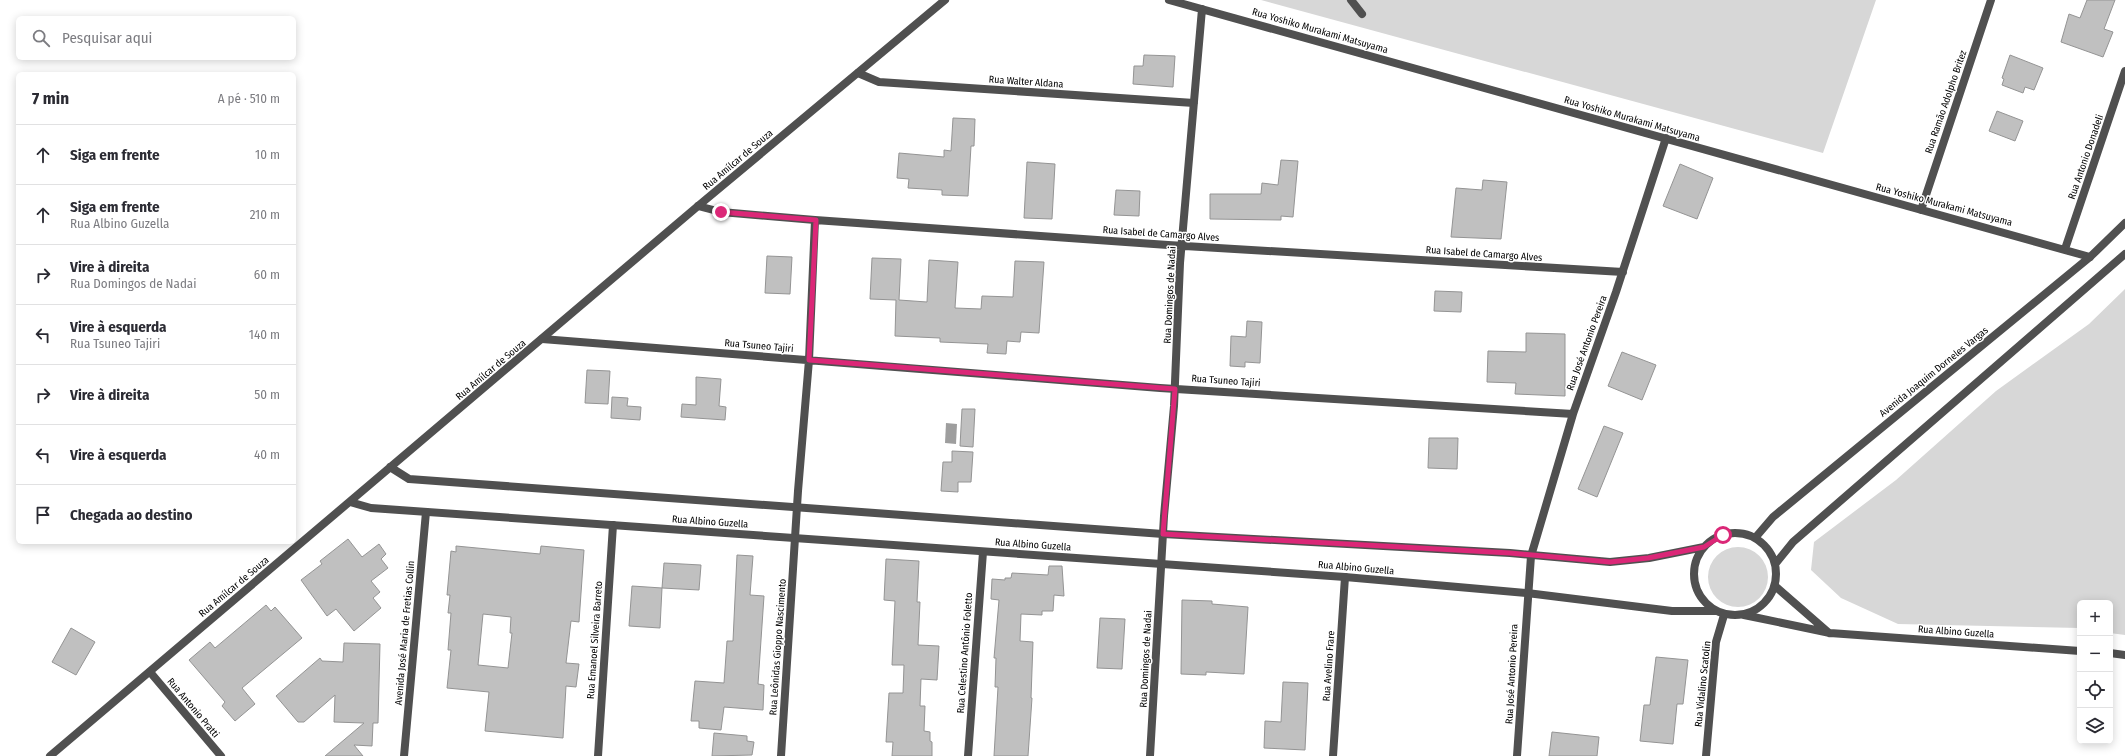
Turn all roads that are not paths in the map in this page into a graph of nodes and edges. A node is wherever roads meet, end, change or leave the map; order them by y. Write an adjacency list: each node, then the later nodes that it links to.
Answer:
1 (945, 0): 7 (street, Rua Amílcar de Souza)
2 (1169, 0): 5 (street, Rua Yoshiko Murakami Matsuyama)
3 (1351, 0): 6 (street)
4 (1991, 0): 12 (street, Rua Ramão Adolpho Britez)
5 (1202, 9): 9 (street, Rua Domingos de Nadai); 10 (street, Rua Yoshiko Murakami Matsuyama)
6 (1362, 14)
7 (858, 72): 9 (street, Rua Walter Aldana); 11 (street, Rua Amílcar de Souza)
8 (2125, 72): 16 (street, Rua Antonio Donadeli)
9 (1194, 103): 15 (street, Rua Domingos de Nadai)
10 (1666, 138): 12 (street, Rua Yoshiko Murakami Matsuyama); 19 (street, Rua José Antonio Pereira)
11 (698, 206): 13 (street, Rua Isabel de Camargo Alves); 20 (street, Rua Amílcar de Souza)
12 (1921, 210): 16 (street, Rua Yoshiko Murakami Matsuyama)
13 (816, 220): 15 (street, Rua Isabel de Camargo Alves); 21 (street, Rua Leônidas Gioppo Nascimento)
14 (2125, 223): 18 (street, Avenida Joaquim Dorneles Vargas)
15 (1182, 245): 19 (street, Rua Isabel de Camargo Alves); 22 (street, Rua Domingos de Nadai)
16 (2065, 249): 18 (street, Rua Yoshiko Murakami Matsuyama)
17 (2125, 254): 36 (street)
18 (2090, 257): 30 (street, Avenida Joaquim Dorneles Vargas)
19 (1622, 272): 23 (street, Rua José Antonio Pereira)
20 (542, 339): 21 (street, Rua Tsuneo Tajiri); 24 (street, Rua Amílcar de Souza)
21 (809, 360): 22 (street, Rua Tsuneo Tajiri); 26 (street, Rua Leônidas Gioppo Nascimento)
22 (1175, 389): 23 (street, Rua Tsuneo Tajiri); 29 (street, Rua Domingos de Nadai)
23 (1573, 414): 34 (street, Rua José Antonio Pereira)
24 (390, 467): 25 (street, Rua Amílcar de Souza); 26 (street, Rua Albino Guzella)
25 (350, 502): 27 (street, Rua Albino Guzella); 47 (street, Rua Amílcar de Souza)
26 (797, 509): 29 (street, Rua Albino Guzella); 31 (street, Rua Leônidas Gioppo Nascimento)
27 (426, 512): 28 (street, Rua Albino Guzella); 50 (street, Avenida José Maria de Fretias Collin)
28 (613, 525): 31 (street, Rua Albino Guzella); 51 (street, Rua Emanoel Silveira Barreto)
29 (1163, 534): 34 (street, Rua Albino Guzella); 35 (street, Rua Domingos de Nadai)
30 (1755, 538): 32 (street); 36 (street)
31 (795, 539): 33 (street, Rua Albino Guzella); 52 (street, Rua Leônidas Gioppo Nascimento)
32 (1704, 547): 34 (street, Rua Albino Guzella); 40 (street)
33 (983, 552): 35 (street, Rua Albino Guzella); 53 (street, Rua Celestino Antônio Foletto)
34 (1530, 556): 39 (street, Rua José Antonio Pereira)
35 (1162, 564): 37 (street, Rua Albino Guzella); 54 (street, Rua Domingos de Nadai)
36 (1776, 564): 38 (street)
37 (1345, 577): 39 (street, Rua Albino Guzella); 55 (street, Rua Avelino Frare)
38 (1775, 586): 42 (street); 43 (street)
39 (1527, 593): 40 (street, Rua Albino Guzella); 56 (street, Rua José Antonio Pereira)
40 (1715, 611): 41 (street)
41 (1724, 615): 42 (street); 57 (street, Rua Vidalino Scatolin)
42 (1744, 615): 43 (street, Rua Albino Guzella)
43 (1830, 633): 44 (street, Rua Albino Guzella)
44 (2077, 651)
45 (2113, 654): 46 (street)
46 (2125, 655)
47 (150, 672): 48 (street, Rua Amílcar de Souza); 49 (street, Rua Antonio Pratti)
48 (50, 756)
49 (220, 756)
50 (404, 756)
51 (598, 756)
52 (782, 756)
53 (968, 756)
54 (1150, 756)
55 (1333, 756)
56 (1517, 756)
57 (1706, 756)

